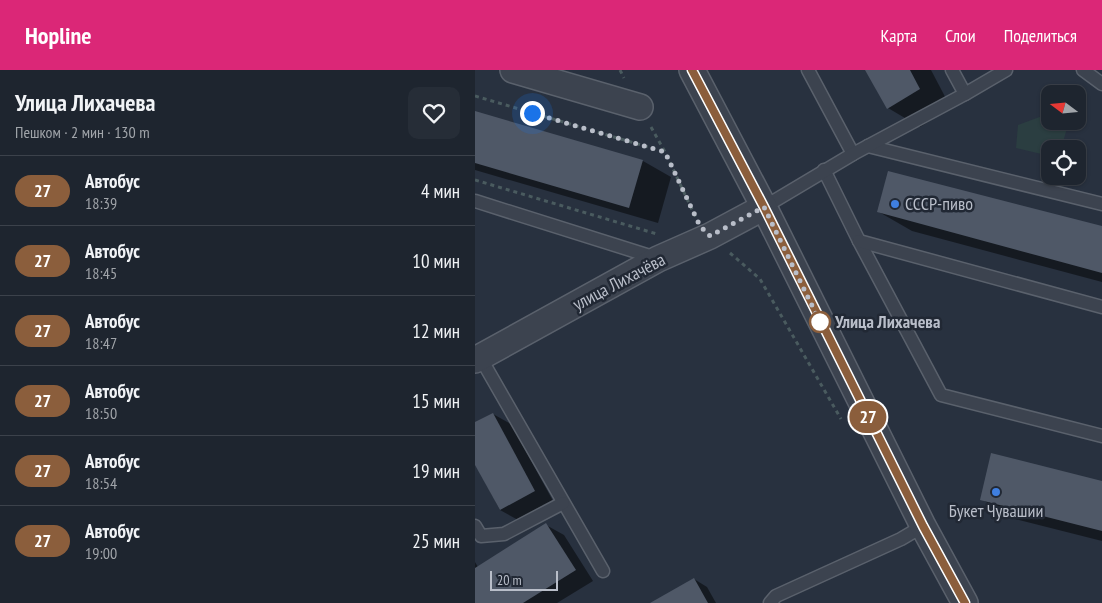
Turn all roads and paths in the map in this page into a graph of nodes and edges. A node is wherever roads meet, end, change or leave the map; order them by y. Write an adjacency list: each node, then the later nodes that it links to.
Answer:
1 (513, 70): 11 (street)
2 (620, 70): 11 (path)
3 (692, 70): 19 (street)
4 (807, 70): 14 (lane)
5 (952, 70): 9 (lane)
6 (1006, 70): 9 (lane)
7 (1083, 70): 8 (lane)
8 (1102, 84)
9 (965, 94): 12 (lane)
10 (475, 96): 13 (path)
11 (640, 107): 13 (path)
12 (867, 146): 14 (lane); 18 (lane)
13 (665, 152): 20 (path)
14 (853, 154): 15 (lane)
15 (824, 170): 19 (lane); 21 (lane)
16 (475, 180): 22 (path)
17 (475, 201): 22 (lane)
18 (1102, 204)
19 (764, 207): 20 (street, улица Лихачёва); 29 (street)
20 (710, 236): 22 (street, улица Лихачёва); 25 (path)
21 (859, 242): 23 (lane); 26 (lane)
22 (660, 248): 24 (street, улица Лихачёва)
23 (1102, 307)
24 (477, 359): 27 (lane)
25 (844, 424)
26 (1102, 436)
27 (563, 503): 28 (lane); 30 (lane)
28 (475, 526)
29 (923, 526): 31 (lane); 32 (street)
30 (603, 571)
31 (770, 603)
32 (965, 603)

